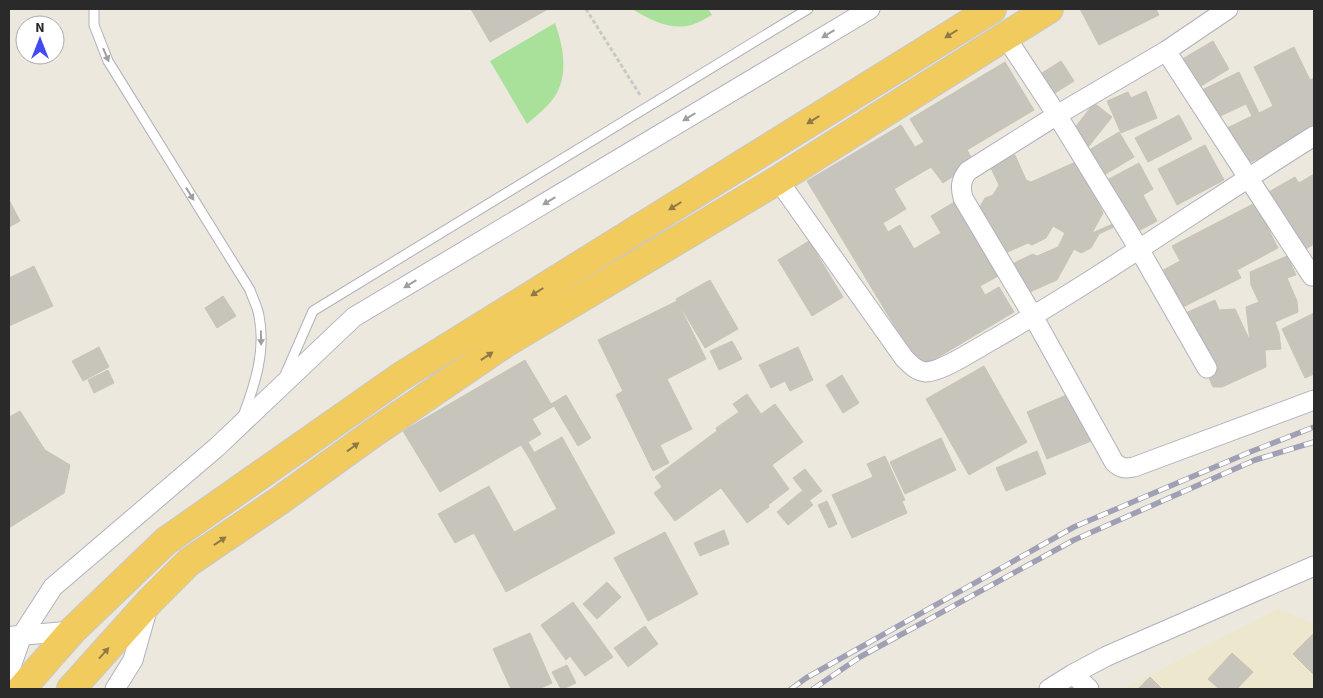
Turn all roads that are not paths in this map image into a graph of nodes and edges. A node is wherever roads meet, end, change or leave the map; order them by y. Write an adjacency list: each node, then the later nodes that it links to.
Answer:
1 (94, 9): 19 (lane, one-way to 19)
2 (808, 9): 17 (lane)
3 (870, 9): 17 (street, one-way to 17)
4 (992, 9): 22 (highway, one-way to 22)
5 (1049, 9): 7 (highway)
6 (1228, 9): 8 (street)
7 (1005, 36): 9 (street); 12 (highway)
8 (1166, 51): 9 (street); 11 (street)
9 (1057, 115): 13 (street); 15 (street)
10 (1314, 136): 11 (street)
11 (1248, 177): 13 (street); 14 (street)
12 (778, 180): 15 (street); 21 (highway, one-way to 12)
13 (1139, 249): 15 (street); 16 (street)
14 (1312, 276)
15 (1033, 316): 18 (street)
16 (1207, 368)
17 (280, 387): 19 (street)
18 (1314, 400)
19 (239, 426): 23 (street)
20 (1314, 566): 25 (street)
21 (150, 601): 27 (highway, one-way to 21); 28 (street)
22 (72, 632): 23 (street); 26 (highway)
23 (15, 635): 24 (street)
24 (9, 672)
25 (1073, 674): 29 (street); 30 (street)
26 (21, 689)
27 (71, 689)
28 (115, 689)
29 (1049, 689)
30 (1089, 689)

